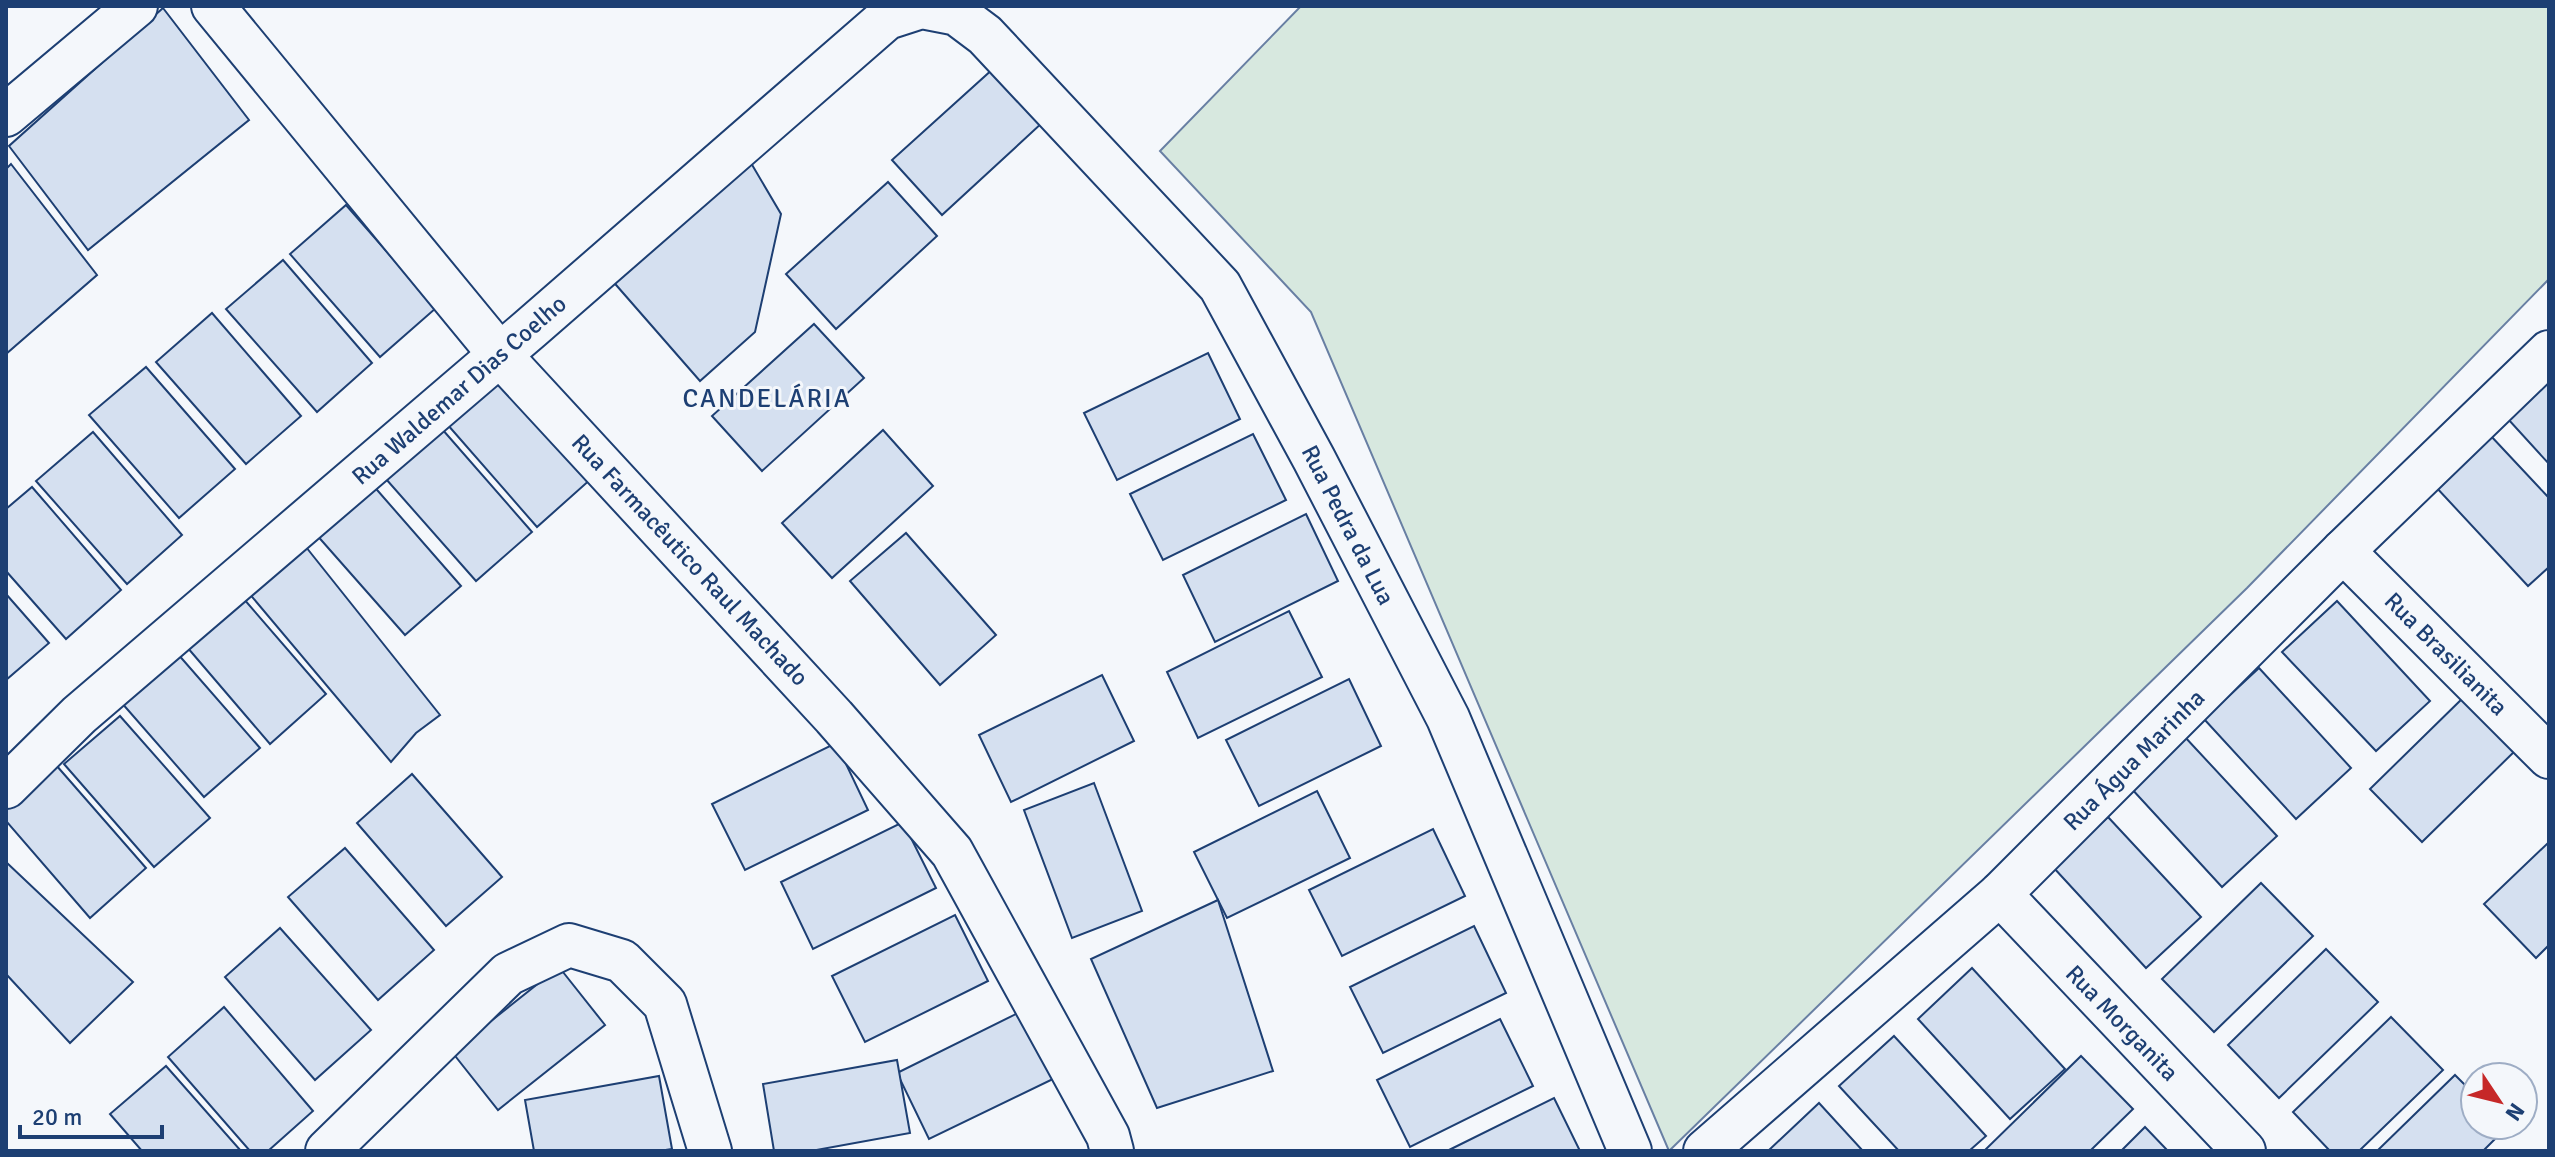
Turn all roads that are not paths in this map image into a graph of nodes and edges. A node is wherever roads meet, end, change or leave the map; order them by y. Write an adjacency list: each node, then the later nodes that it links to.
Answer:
1 (136, 6): 4 (street)
2 (213, 6): 6 (street, Rua Farmacêutico Raul Machado)
3 (921, 7): 6 (street, Rua Waldemar Dias Coelho); 14 (street, Rua Pedra da Lua)
4 (6, 115)
5 (2549, 352): 7 (street, Rua Água Marinha)
6 (500, 355): 9 (street, Rua Waldemar Dias Coelho); 13 (street, Rua Farmacêutico Raul Machado)
7 (2343, 551): 8 (street, Rua Brasilianita); 10 (street, Rua Água Marinha)
8 (2549, 757)
9 (6, 787)
10 (2000, 894): 15 (street, Rua Água Marinha); 16 (street, Rua Morganita)
11 (327, 1151): 12 (street)
12 (710, 1151)
13 (1112, 1151)
14 (1630, 1151)
15 (1705, 1151)
16 (2244, 1151)

